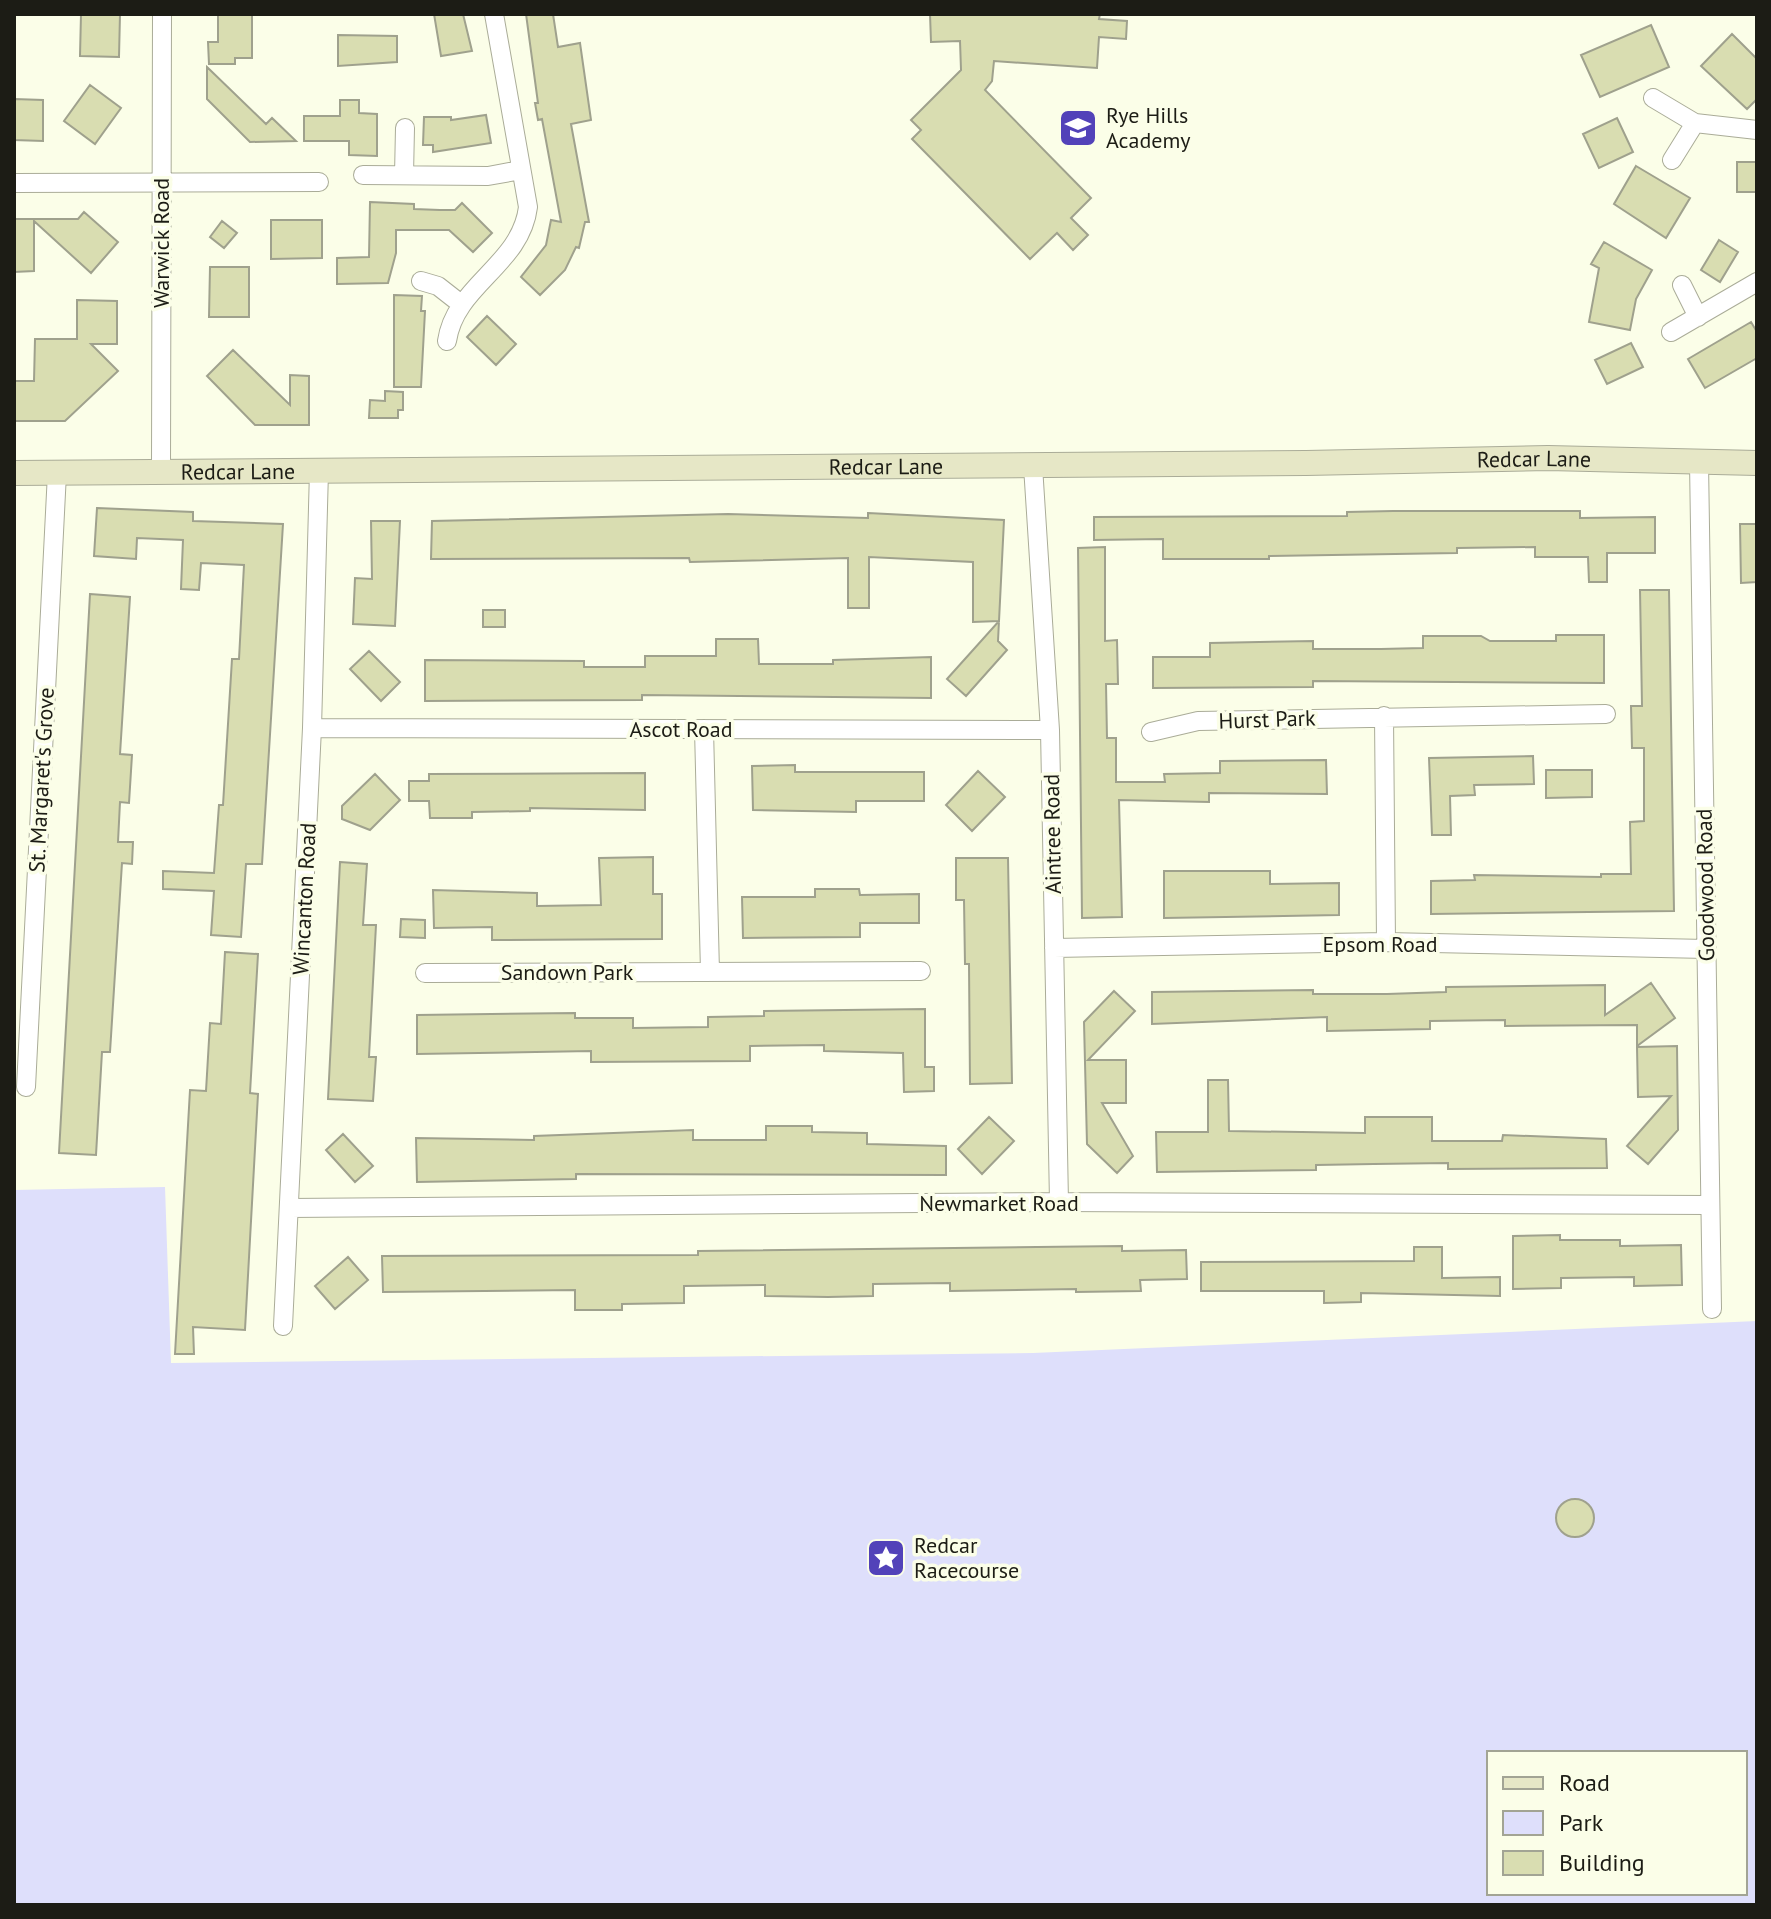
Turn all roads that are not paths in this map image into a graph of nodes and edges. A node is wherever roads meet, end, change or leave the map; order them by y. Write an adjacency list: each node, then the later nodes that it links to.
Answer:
1 (162, 14): 11 (street, Warwick Road)
2 (494, 14): 8 (street)
3 (1653, 98): 4 (street)
4 (1695, 123): 6 (street); 7 (street)
5 (405, 128): 10 (street)
6 (1757, 130)
7 (1672, 160)
8 (521, 170): 10 (street); 17 (street)
9 (363, 175): 10 (street)
10 (404, 175)
11 (162, 182): 12 (street); 13 (street); 25 (street, Warwick Road)
12 (319, 182)
13 (14, 183)
14 (421, 281): 17 (street)
15 (1757, 282): 18 (street)
16 (1682, 285): 18 (street)
17 (461, 304): 20 (street)
18 (1698, 317): 19 (street)
19 (1671, 332)
20 (447, 341)
21 (1699, 462): 22 (main road, Redcar Lane); 23 (main road, Redcar Lane); 36 (street, Goodwood Road)
22 (1757, 463)
23 (1033, 466): 24 (main road, Redcar Lane); 32 (street, Aintree Road)
24 (319, 471): 25 (main road, Redcar Lane); 30 (street, Wincanton Road)
25 (161, 472): 27 (main road, Redcar Lane)
26 (14, 473): 27 (main road, Redcar Lane)
27 (57, 473): 40 (street, St. Margaret's Grove)
28 (1606, 714): 29 (street, Hurst Park)
29 (1384, 716): 33 (street, Hurst Park); 34 (street)
30 (312, 728): 31 (street, Ascot Road); 43 (street, Wincanton Road)
31 (704, 729): 32 (street, Ascot Road); 38 (street)
32 (1050, 730): 35 (street, Aintree Road)
33 (1151, 732)
34 (1386, 942): 35 (street, Epsom Road); 36 (street, Epsom Road)
35 (1054, 948): 41 (street, Aintree Road)
36 (1706, 949): 42 (street, Goodwood Road)
37 (921, 971): 38 (street, Sandown Park)
38 (710, 972): 39 (street, Sandown Park)
39 (425, 973)
40 (26, 1087)
41 (1059, 1202): 42 (street, Newmarket Road); 43 (street, Newmarket Road)
42 (1709, 1205): 44 (street, Goodwood Road)
43 (289, 1208): 45 (street, Wincanton Road)
44 (1712, 1309)
45 (283, 1326)

